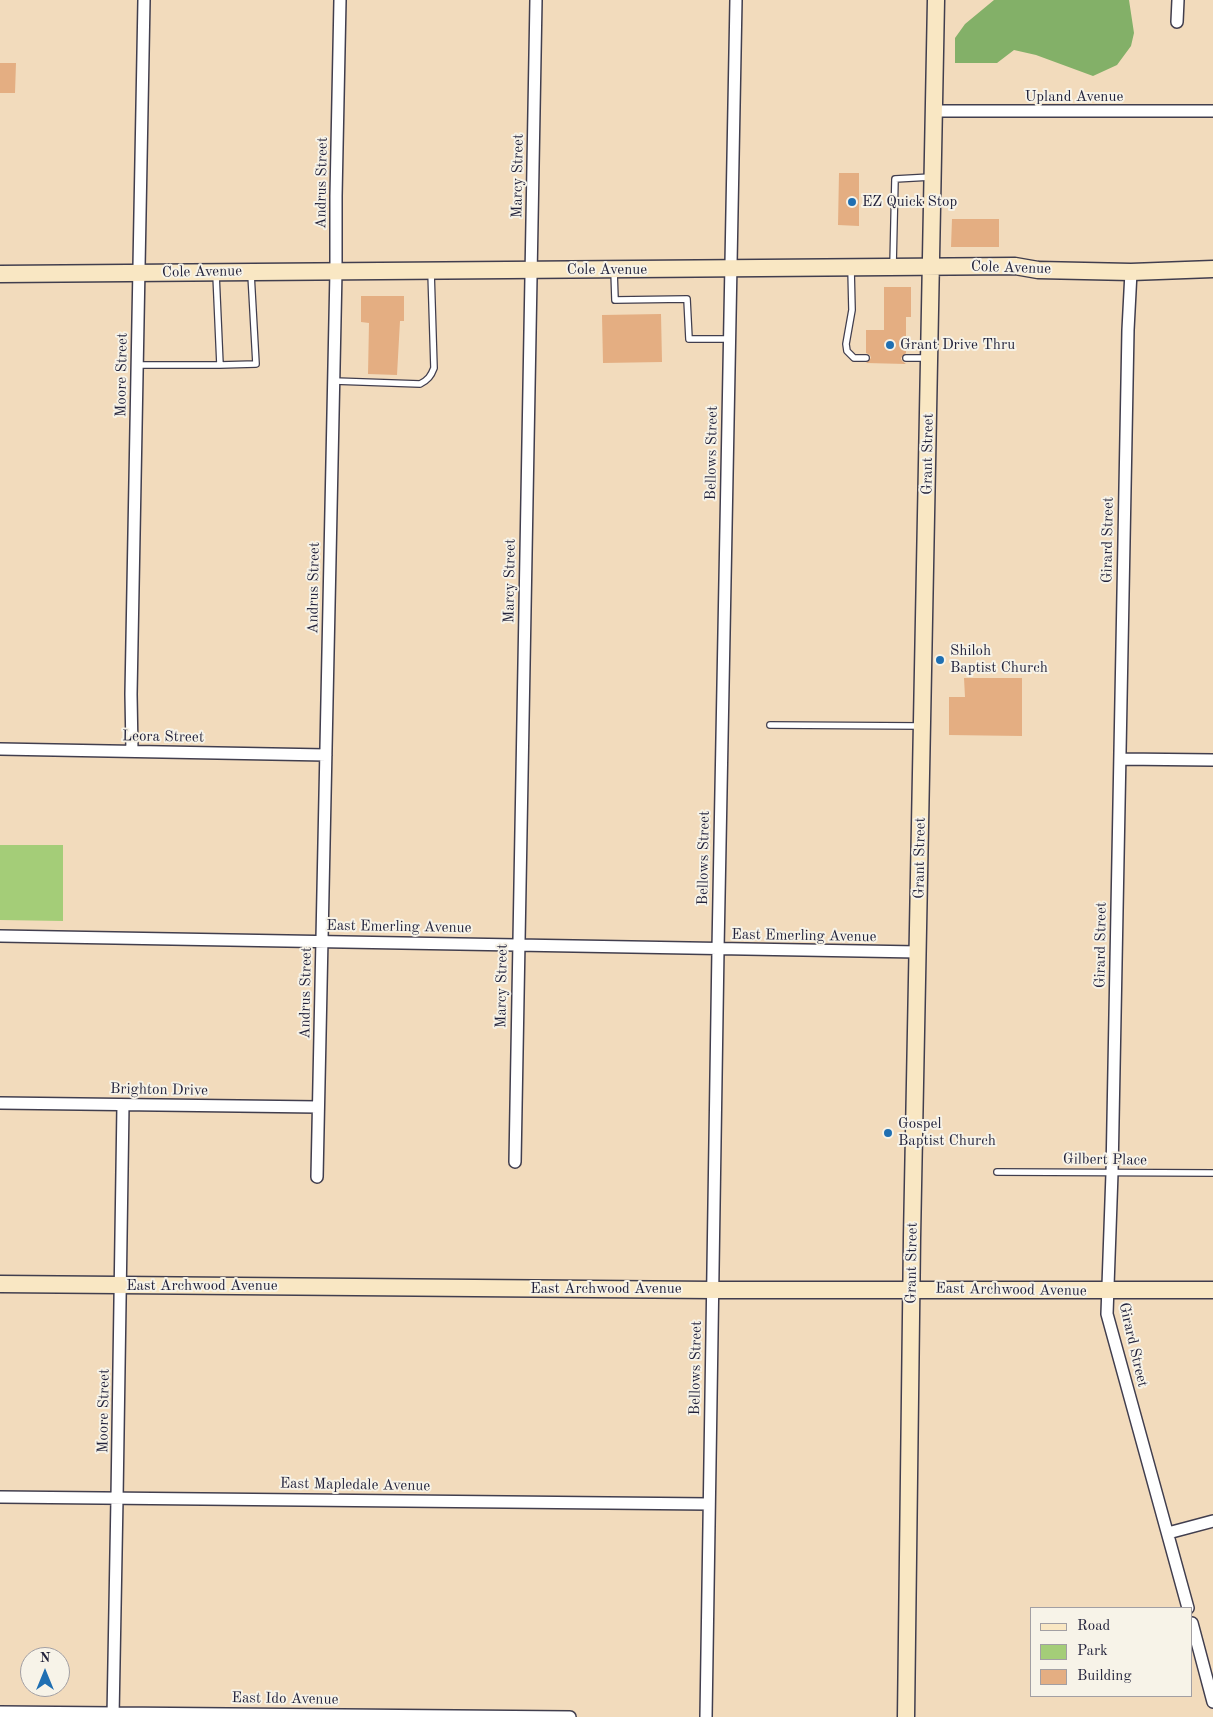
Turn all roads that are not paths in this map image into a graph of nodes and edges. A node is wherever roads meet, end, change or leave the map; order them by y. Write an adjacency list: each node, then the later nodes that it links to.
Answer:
1 (144, 0): 23 (street, Moore Street)
2 (340, 0): 19 (street, Andrus Street)
3 (536, 0): 16 (street, Marcy Street)
4 (736, 0): 12 (street, Bellows Street)
5 (936, 0): 8 (street, Grant Street)
6 (1178, 0): 7 (street)
7 (1177, 22)
8 (934, 111): 9 (street, Upland Avenue); 10 (street, Grant Street)
9 (1213, 111)
10 (933, 177): 11 (street, Grant Street); 14 (lane)
11 (932, 267): 14 (street, Cole Avenue); 22 (street, Cole Avenue); 28 (street, Grant Street)
12 (731, 268): 13 (street, Cole Avenue); 17 (street, Cole Avenue); 25 (street, Bellows Street)
13 (851, 268): 14 (street, Cole Avenue); 26 (lane)
14 (893, 268)
15 (1213, 269): 22 (street, Cole Avenue)
16 (532, 270): 17 (street, Cole Avenue); 20 (street, Cole Avenue); 41 (street, Marcy Street)
17 (614, 270): 25 (lane)
18 (251, 271): 19 (street, Cole Avenue); 21 (street, Cole Avenue); 30 (lane)
19 (336, 271): 20 (street, Cole Avenue); 31 (street, Andrus Street)
20 (431, 271): 31 (lane)
21 (216, 272): 23 (street, Cole Avenue); 30 (lane)
22 (1131, 272): 37 (street, Girard Street)
23 (140, 273): 24 (street, Cole Avenue); 29 (street, Moore Street)
24 (0, 274)
25 (729, 339): 42 (street, Bellows Street)
26 (866, 358)
27 (906, 358): 28 (lane)
28 (930, 358): 33 (street, Grant Street)
29 (137, 365): 30 (lane); 35 (street, Moore Street)
30 (220, 365)
31 (334, 381): 36 (street, Andrus Street)
32 (770, 725): 33 (lane)
33 (922, 726): 43 (street, Grant Street)
34 (0, 749): 35 (street, Leora Street)
35 (132, 751): 36 (street, Leora Street)
36 (326, 755): 40 (street, Andrus Street)
37 (1120, 759): 38 (street); 49 (street, Girard Street)
38 (1213, 760)
39 (0, 936): 40 (street, East Emerling Avenue)
40 (322, 941): 41 (street, East Emerling Avenue); 46 (street, Andrus Street)
41 (517, 944): 42 (street, East Emerling Avenue); 47 (street, Marcy Street)
42 (718, 949): 43 (street, East Emerling Avenue); 55 (street, Bellows Street)
43 (918, 952): 54 (street, Grant Street)
44 (0, 1103): 45 (street, Brighton Drive)
45 (123, 1104): 46 (street, Brighton Drive); 53 (street, Moore Street)
46 (318, 1107): 51 (street, Andrus Street)
47 (514, 1162)
48 (997, 1172): 49 (lane, Gilbert Place)
49 (1112, 1173): 50 (lane, Gilbert Place); 57 (street, Girard Street)
50 (1213, 1173)
51 (317, 1177)
52 (0, 1284): 53 (street, East Archwood Avenue)
53 (120, 1285): 55 (street, East Archwood Avenue); 59 (street, Moore Street)
54 (912, 1289): 55 (street, East Archwood Avenue); 57 (street, East Archwood Avenue); 70 (street, Grant Street)
55 (712, 1290): 60 (street, Bellows Street)
56 (1213, 1290): 57 (street, East Archwood Avenue)
57 (1107, 1291): 62 (street, Girard Street)
58 (0, 1497): 59 (street, East Mapledale Avenue)
59 (117, 1498): 60 (street, East Mapledale Avenue); 67 (street, Moore Street)
60 (709, 1504): 69 (street, Bellows Street)
61 (1213, 1521): 62 (street)
62 (1168, 1533): 63 (street, Girard Street)
63 (1188, 1607)
64 (1193, 1627): 65 (street)
65 (1213, 1702)
66 (0, 1712): 67 (street, East Ido Avenue)
67 (113, 1715): 68 (street, East Ido Avenue)
68 (570, 1717)
69 (706, 1717)
70 (906, 1717)

